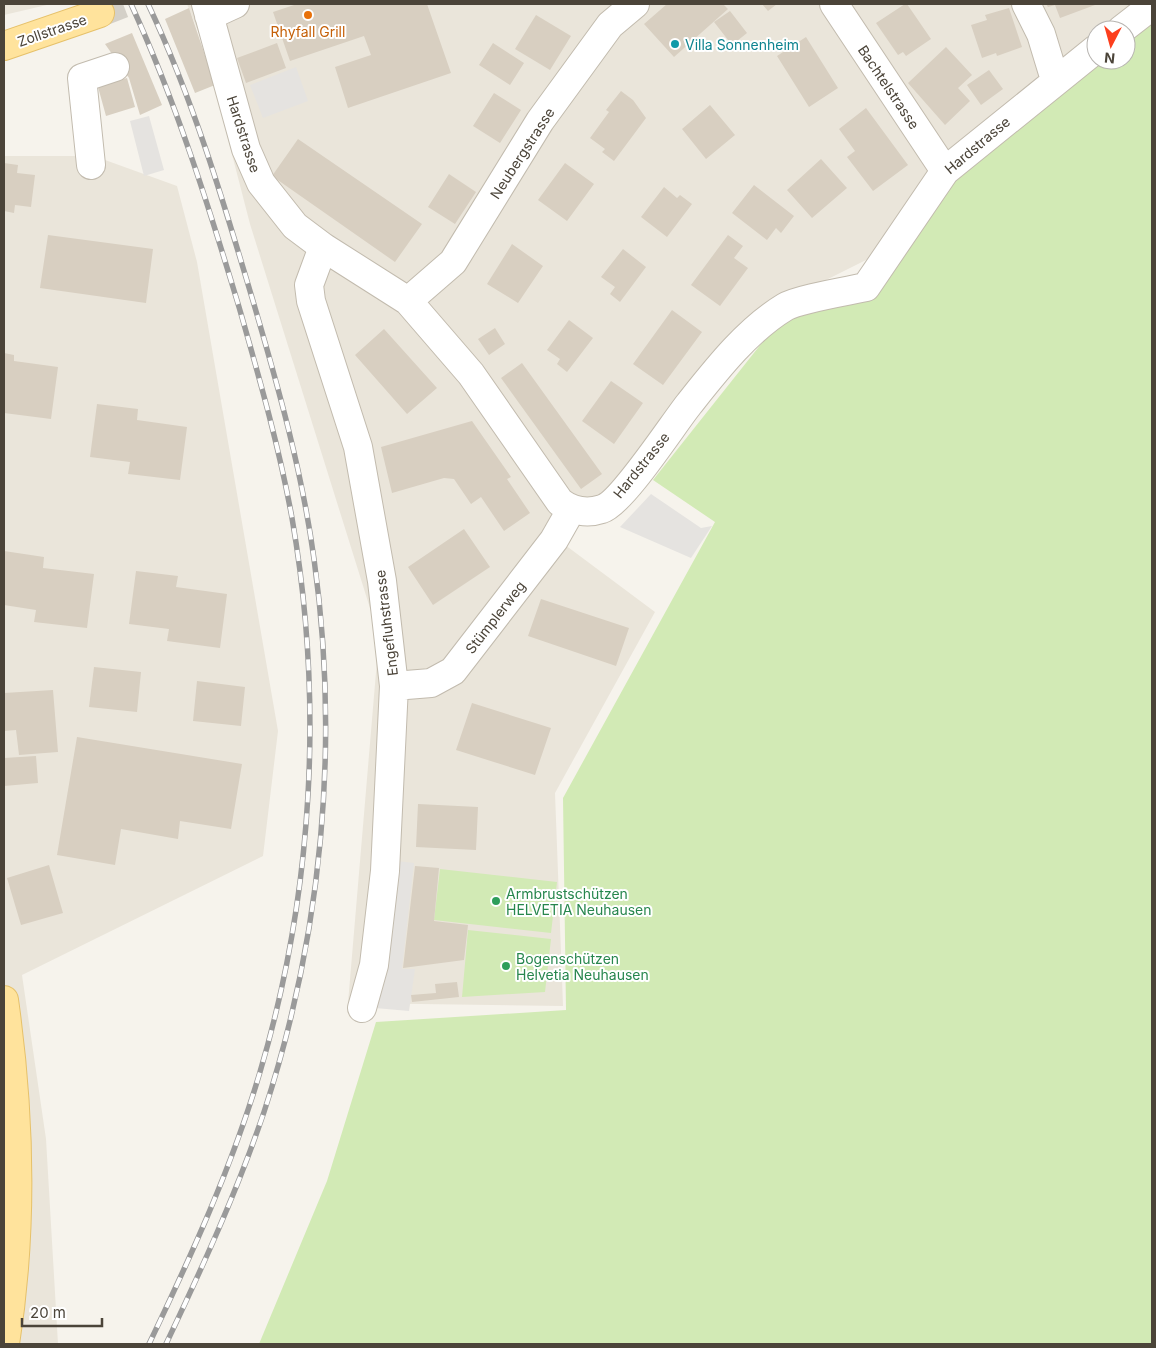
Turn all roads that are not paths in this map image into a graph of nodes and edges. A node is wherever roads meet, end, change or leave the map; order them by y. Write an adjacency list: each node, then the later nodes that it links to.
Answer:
1 (235, 4): 6 (street)
2 (635, 4): 16 (street, Neubergstrasse)
3 (834, 4): 14 (street, Bachtelstrasse)
4 (1026, 4): 12 (street)
5 (1152, 6): 8 (street)
6 (207, 10): 15 (street, Hardstrasse)
7 (100, 13): 9 (main road, Zollstrasse)
8 (1134, 20)
9 (4, 46)
10 (1086, 57): 12 (street, Hardstrasse)
11 (115, 67): 13 (street)
12 (1055, 80): 14 (street, Hardstrasse)
13 (91, 166)
14 (945, 171): 17 (street, Hardstrasse)
15 (323, 247): 16 (street, Hardstrasse); 18 (street, Engefluhstrasse)
16 (408, 301): 17 (street, Hardstrasse)
17 (571, 510): 18 (street, Stümplerweg)
18 (394, 686): 20 (street, Engefluhstrasse)
19 (4, 1000): 21 (main road)
20 (362, 1008)
21 (5, 1344)

